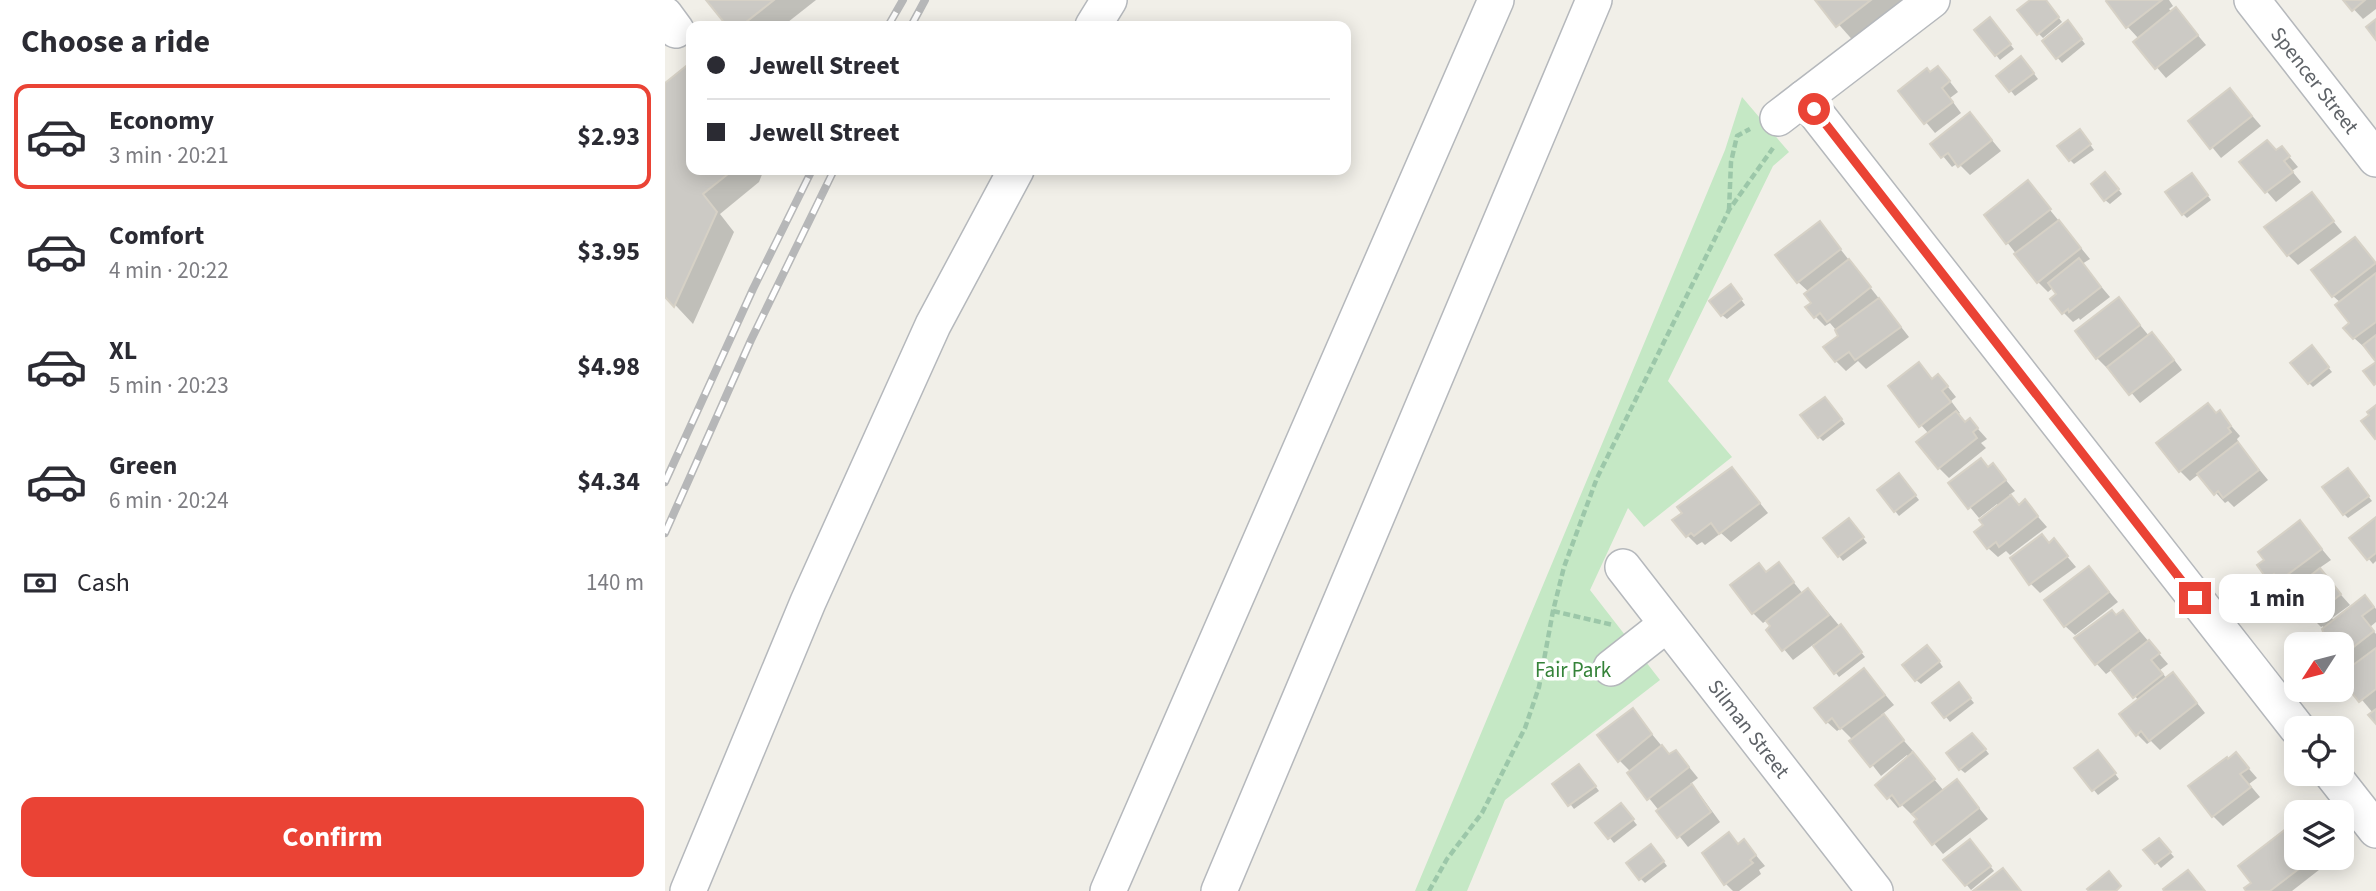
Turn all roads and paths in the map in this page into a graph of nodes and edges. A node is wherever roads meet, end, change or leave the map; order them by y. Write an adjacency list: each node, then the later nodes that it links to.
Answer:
1 (1109, 0): 6 (street)
2 (1496, 0): 20 (street)
3 (1594, 0): 21 (street)
4 (1932, 0): 7 (street)
5 (2252, 0): 8 (street, Spencer Street)
6 (1096, 21)
7 (1778, 121): 10 (path); 10 (path); 16 (street)
8 (2376, 159)
9 (1013, 175): 19 (street)
10 (1730, 210): 12 (path)
11 (1623, 567): 13 (street, Silman Street)
12 (1553, 611): 14 (path); 22 (path)
13 (1667, 624): 15 (street); 23 (street, Silman Street)
14 (1624, 628)
15 (1611, 668)
16 (2287, 716)
17 (2341, 786): 18 (street)
18 (2376, 830)
19 (688, 891)
20 (1108, 891)
21 (1219, 891)
22 (1429, 891)
23 (1875, 891)

